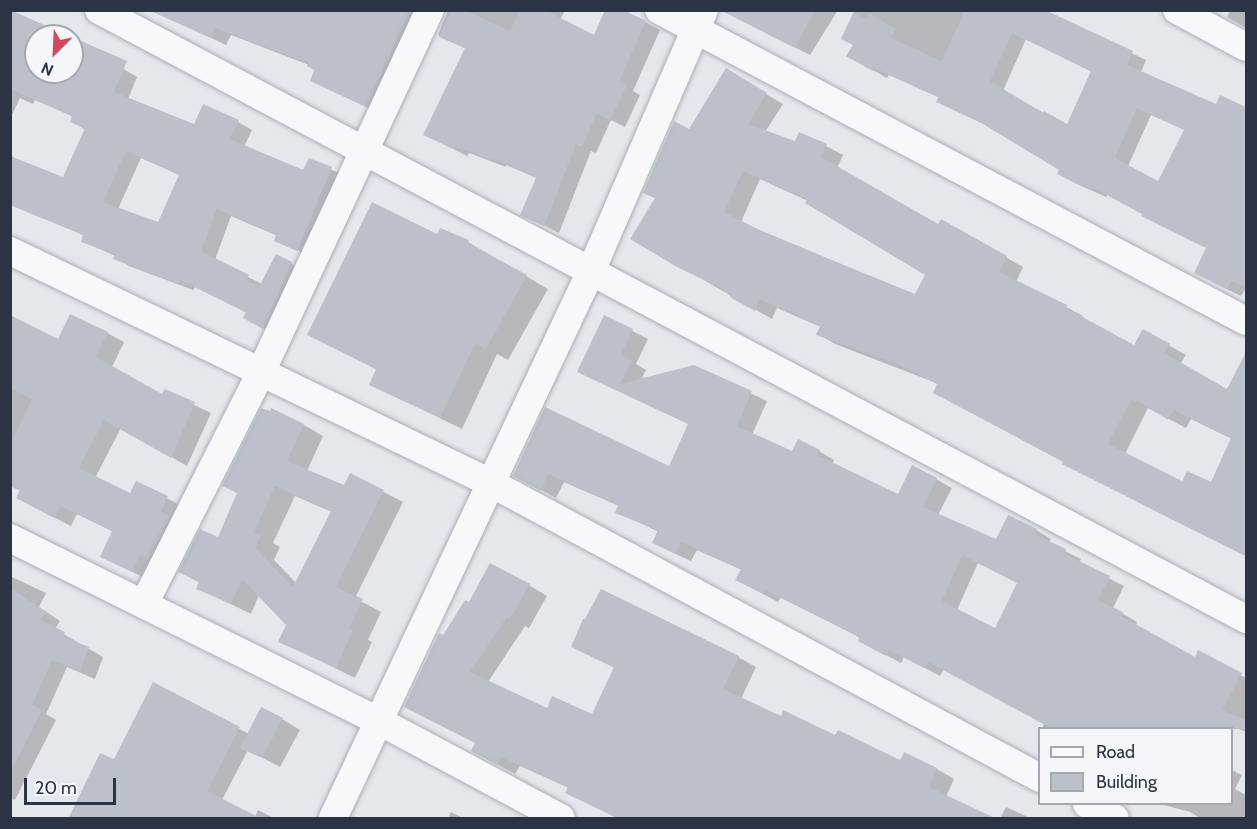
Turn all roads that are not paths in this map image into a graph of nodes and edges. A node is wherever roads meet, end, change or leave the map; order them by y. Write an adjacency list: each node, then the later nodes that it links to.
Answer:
1 (99, 10): 7 (street)
2 (430, 10): 7 (street)
3 (659, 10): 5 (street)
4 (1177, 10): 6 (street)
5 (700, 21): 9 (street); 10 (street)
6 (1246, 47)
7 (363, 150): 9 (street); 11 (street)
8 (10, 251): 11 (street)
9 (591, 271): 12 (street); 15 (street)
10 (1246, 321)
11 (261, 372): 12 (street); 14 (street)
12 (491, 483): 16 (street); 17 (street)
13 (10, 538): 14 (street)
14 (144, 604): 16 (street)
15 (1246, 619)
16 (379, 721): 19 (street); 20 (street)
17 (1038, 777)
18 (1090, 805): 21 (street)
19 (333, 819)
20 (561, 819)
21 (1115, 819)

